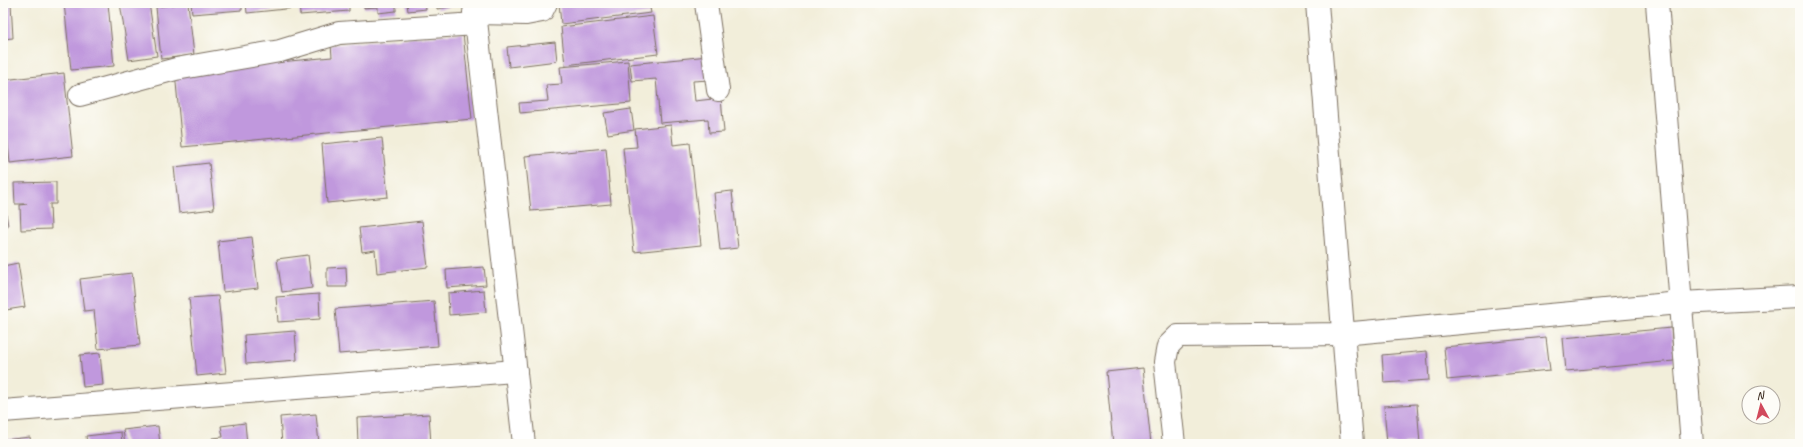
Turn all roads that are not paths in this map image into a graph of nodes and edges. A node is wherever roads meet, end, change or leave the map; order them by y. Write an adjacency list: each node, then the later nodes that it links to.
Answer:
1 (546, 3): 5 (street)
2 (706, 3): 6 (street)
3 (1317, 3): 10 (street)
4 (1657, 3): 9 (street)
5 (475, 13): 7 (street); 11 (street)
6 (718, 90)
7 (80, 95)
8 (1800, 297): 9 (street)
9 (1680, 303): 10 (street); 16 (street)
10 (1342, 334): 14 (street); 15 (street)
11 (516, 371): 12 (street); 13 (street)
12 (3, 411)
13 (524, 444)
14 (1174, 444)
15 (1352, 444)
16 (1692, 444)

